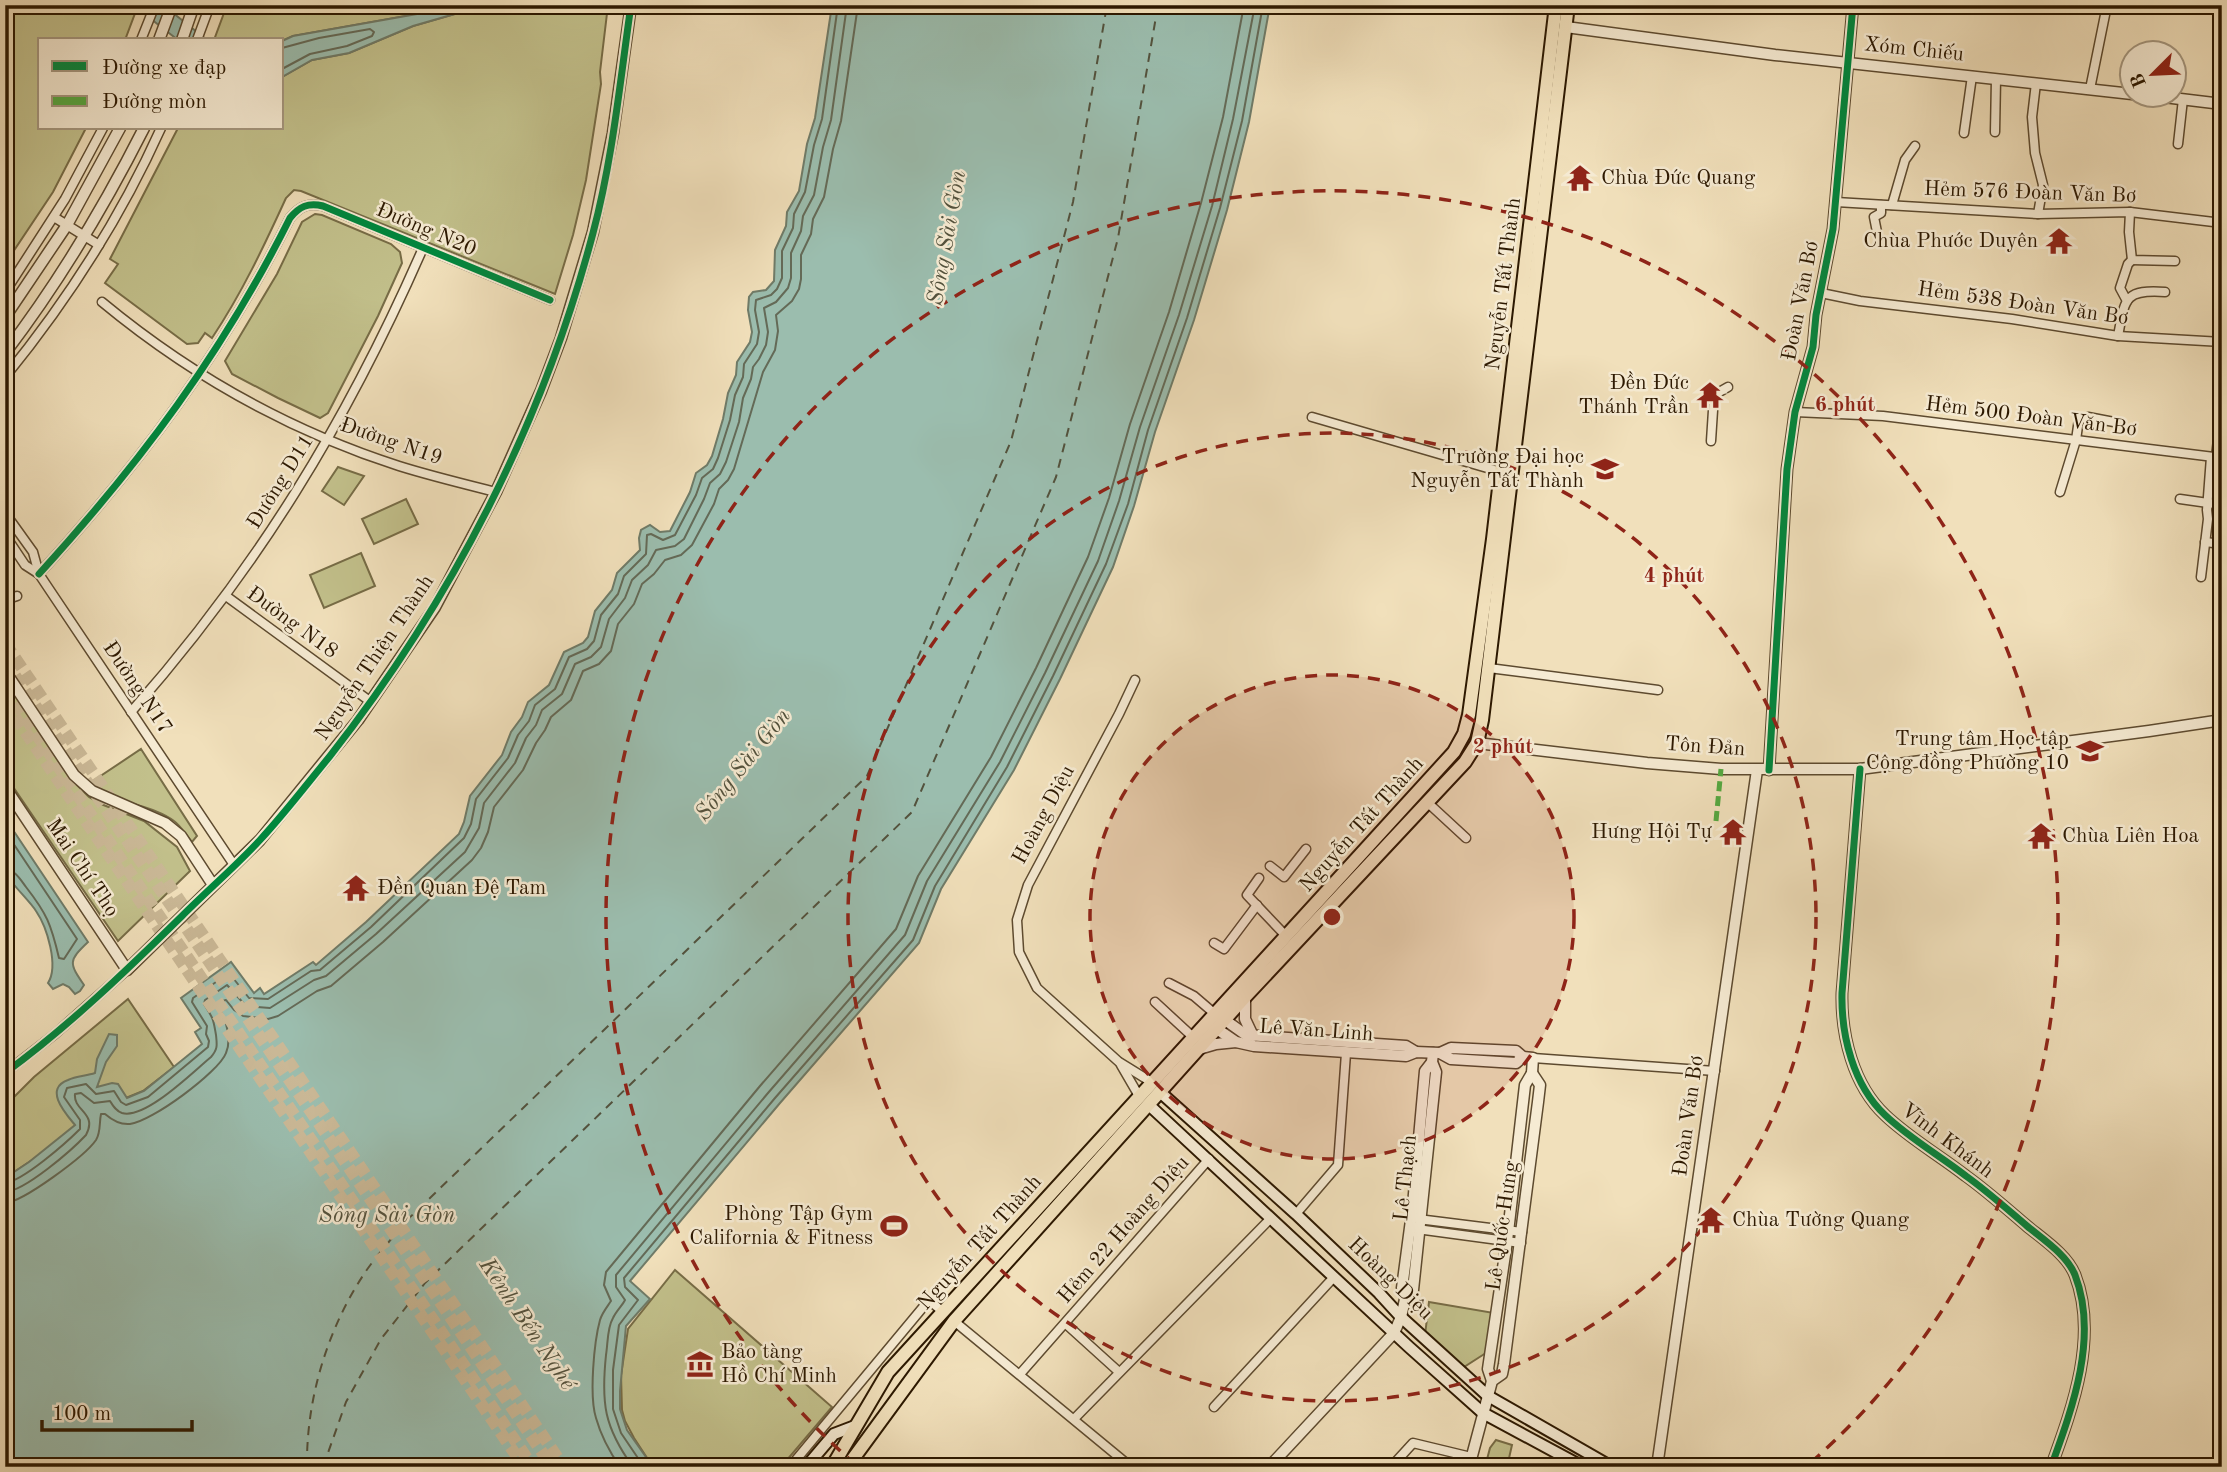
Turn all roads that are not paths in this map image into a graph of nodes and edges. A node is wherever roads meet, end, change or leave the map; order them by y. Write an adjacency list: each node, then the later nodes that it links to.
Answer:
1 (155, 5): 11 (street)
2 (172, 5): 12 (street)
3 (194, 5): 13 (street)
4 (210, 5): 14 (street)
5 (631, 5): 68 (street, Nguyễn Thiện Thành)
6 (1556, 5): 10 (main road, Nguyễn Tất Thành)
7 (1568, 5): 10 (main road)
8 (1853, 5): 15 (street, Đoàn Văn Bơ)
9 (2108, 5): 19 (street)
10 (1560, 26): 15 (street, Xóm Chiếu); 67 (main road, Nguyễn Tất Thành); 67 (main road, Nguyễn Tất Thành)
11 (142, 38)
12 (160, 38)
13 (182, 38)
14 (198, 38)
15 (1849, 63): 16 (street, Xóm Chiếu); 32 (street, Đoàn Văn Bơ)
16 (1972, 76): 17 (street, Xóm Chiếu); 29 (street)
17 (1996, 79): 18 (street, Xóm Chiếu); 28 (street)
18 (2036, 83): 19 (street, Xóm Chiếu); 36 (street)
19 (2090, 89): 20 (street, Xóm Chiếu)
20 (2118, 92)
21 (2188, 100): 22 (street)
22 (2222, 104)
23 (2182, 108): 30 (street)
24 (102, 130): 37 (street)
25 (119, 130): 39 (street)
26 (143, 130): 41 (street)
27 (160, 130): 42 (street)
28 (1995, 132)
29 (1964, 133)
30 (2178, 144)
31 (1914, 146): 34 (street)
32 (1836, 202): 33 (street, Hẻm 576 Đoàn Văn Bơ); 48 (street, Đoàn Văn Bơ)
33 (1881, 205): 34 (street, Hẻm 576 Đoàn Văn Bơ); 40 (street)
34 (1892, 205): 36 (street, Hẻm 576 Đoàn Văn Bơ)
35 (2130, 212): 36 (street, Hẻm 576 Đoàn Văn Bơ); 38 (street, Hẻm 576 Đoàn Văn Bơ); 44 (street)
36 (2038, 214)
37 (54, 217): 39 (street); 46 (street)
38 (2222, 223)
39 (67, 225): 41 (street); 52 (street)
40 (1877, 232)
41 (85, 236): 42 (street); 55 (street)
42 (99, 245): 57 (street)
43 (423, 248): 49 (street, Đường N20); 56 (street, Đường N20); 63 (street, Đường D11)
44 (2132, 260): 45 (street); 50 (street)
45 (2175, 261)
46 (5, 292)
47 (2165, 292): 50 (street)
48 (1821, 293): 53 (street, Hẻm 538 Đoàn Văn Bơ); 60 (street, Đoàn Văn Bơ)
49 (550, 300)
50 (2127, 301): 53 (street)
51 (102, 302): 56 (street, Đường N19)
52 (5, 317)
53 (2118, 336): 54 (street, Hẻm 538 Đoàn Văn Bơ)
54 (2222, 342)
55 (5, 353)
56 (201, 373): 63 (street, Đường N19); 77 (street)
57 (5, 377)
58 (1728, 387): 65 (street)
59 (2222, 405): 66 (street)
60 (1794, 412): 64 (street, Hẻm 500 Đoàn Văn Bơ); 93 (street, Đoàn Văn Bơ)
61 (1312, 417): 67 (street)
62 (2114, 422): 64 (street)
63 (329, 440): 68 (street, Đường N19); 80 (street, Đường D11)
64 (2076, 440): 66 (street, Hẻm 500 Đoàn Văn Bơ); 69 (street)
65 (1711, 441)
66 (2216, 457): 71 (street)
67 (1507, 473): 82 (main road, Nguyễn Tất Thành); 89 (main road, Nguyễn Tất Thành)
68 (496, 492): 86 (street, Nguyễn Thiện Thành)
69 (2060, 492)
70 (2180, 499): 71 (street)
71 (2207, 504): 72 (street); 75 (street)
72 (2222, 505)
73 (5, 513): 77 (street)
74 (5, 535): 77 (street, Đường N17)
75 (2205, 542): 76 (street); 78 (street)
76 (2222, 544)
77 (39, 574): 87 (street, Đường N17)
78 (2201, 577)
79 (17, 596): 81 (street)
80 (226, 596): 86 (street, Đường N18); 87 (street, Đường D11)
81 (5, 600)
82 (1489, 668): 85 (street); 90 (main road, Nguyễn Tất Thành)
83 (5, 671): 101 (street)
84 (1135, 680): 117 (street, Hoàng Diệu)
85 (1658, 690)
86 (371, 702): 98 (street, Nguyễn Thiện Thành)
87 (131, 712): 98 (street, Đường N17)
88 (2222, 720): 91 (street, Tôn Đản)
89 (1464, 734): 90 (main road); 103 (main road, Nguyễn Tất Thành)
90 (1477, 743): 92 (street, Tôn Đản); 95 (main road, Nguyễn Tất Thành)
91 (1860, 769): 93 (street, Tôn Đản); 160 (street, Vĩnh Khánh)
92 (1757, 770): 93 (street, Tôn Đản); 118 (street, Đoàn Văn Bơ)
93 (1769, 770)
94 (5, 787): 105 (street, Mai Chí Thọ)
95 (1427, 802): 96 (street); 107 (main road, Nguyễn Tất Thành)
96 (1466, 838)
97 (1306, 849): 99 (street)
98 (234, 865): 101 (street, Nguyễn Thiện Thành)
99 (1270, 866)
100 (1259, 878): 102 (street)
101 (213, 885): 105 (street, Nguyễn Thiện Thành)
102 (1257, 905): 103 (street); 104 (street)
103 (1286, 936): 109 (main road, Nguyễn Tất Thành)
104 (1214, 943)
105 (127, 970): 119 (street, Nguyễn Thiện Thành)
106 (1169, 983): 109 (street)
107 (1245, 998): 109 (main road, Nguyễn Tất Thành); 110 (street)
108 (1155, 1002): 112 (street)
109 (1219, 1021): 110 (street, Lê Văn Linh); 111 (street, Lê Văn Linh); 112 (main road, Nguyễn Tất Thành)
110 (1253, 1036): 113 (street, Lê Văn Linh)
111 (1236, 1042): 112 (street); 114 (street, Lê Văn Linh)
112 (1196, 1044): 121 (main road, Nguyễn Tất Thành)
113 (1416, 1052): 114 (street, Lê Văn Linh); 115 (street, Lê Văn Linh)
114 (1346, 1053): 124 (street)
115 (1435, 1056): 116 (street, Lê Văn Linh); 126 (street, Lê Thạch)
116 (1528, 1058): 118 (street, Lê Văn Linh); 120 (street, Lê Quốc Hưng)
117 (1119, 1062): 121 (street, Hoàng Diệu); 122 (street, Hoàng Diệu)
118 (1715, 1071): 159 (street, Đoàn Văn Bơ)
119 (5, 1073)
120 (1532, 1073): 127 (street, Lê Quốc Hưng); 128 (street, Lê Quốc Hưng)
121 (1156, 1087): 122 (main road, Nguyễn Tất Thành); 124 (main road, Hoàng Diệu)
122 (1144, 1100): 123 (main road, Hoàng Diệu); 131 (main road, Nguyễn Tất Thành); 134 (main road, Nguyễn Tất Thành)
123 (1209, 1159): 125 (main road, Hoàng Diệu); 135 (street, Hẻm 22 Hoàng Diệu)
124 (1296, 1214): 133 (main road, Hoàng Diệu)
125 (1271, 1218): 129 (main road, Hoàng Diệu); 139 (street)
126 (1416, 1224): 127 (street); 133 (street, Lê Thạch)
127 (1508, 1236): 128 (street); 130 (street, Lê Quốc Hưng)
128 (1522, 1238): 132 (street, Lê Quốc Hưng)
129 (1334, 1277): 136 (main road, Hoàng Diệu); 143 (street)
130 (1497, 1310): 132 (street); 141 (street, Lê Quốc Hưng)
131 (943, 1312): 137 (street); 138 (main road, Nguyễn Tất Thành)
132 (1510, 1312): 141 (street, Lê Quốc Hưng)
133 (1401, 1317): 136 (street, Lê Thạch); 142 (main road, Hoàng Diệu)
134 (954, 1321): 140 (street); 147 (main road, Nguyễn Tất Thành)
135 (1066, 1324): 139 (street); 140 (street, Hẻm 22 Hoàng Diệu)
136 (1394, 1333): 144 (main road, Hoàng Diệu); 155 (street, Lê Thạch)
137 (893, 1343): 138 (street); 151 (street)
138 (905, 1353): 146 (main road, Nguyễn Tất Thành)
139 (1119, 1372): 145 (street)
140 (1020, 1374): 145 (street)
141 (1492, 1381): 142 (street, Lê Quốc Hưng)
142 (1488, 1396): 144 (street, Lê Quốc Hưng); 158 (main road, Hoàng Diệu)
143 (1214, 1407)
144 (1483, 1413): 149 (street, Lê Quốc Hưng); 157 (main road, Hoàng Diệu)
145 (1074, 1419): 154 (street)
146 (855, 1426): 150 (main road, Nguyễn Tất Thành); 152 (main road, Nguyễn Tất Thành)
147 (861, 1448): 150 (main road, Nguyễn Tất Thành); 153 (main road)
148 (2221, 1459): 161 (street)
149 (1470, 1462): 156 (street)
150 (839, 1465)
151 (790, 1467)
152 (806, 1467)
153 (858, 1467)
154 (1131, 1467)
155 (1269, 1467)
156 (1391, 1467)
157 (1584, 1467)
158 (1612, 1467)
159 (1657, 1467)
160 (2051, 1467)
161 (2216, 1467)

